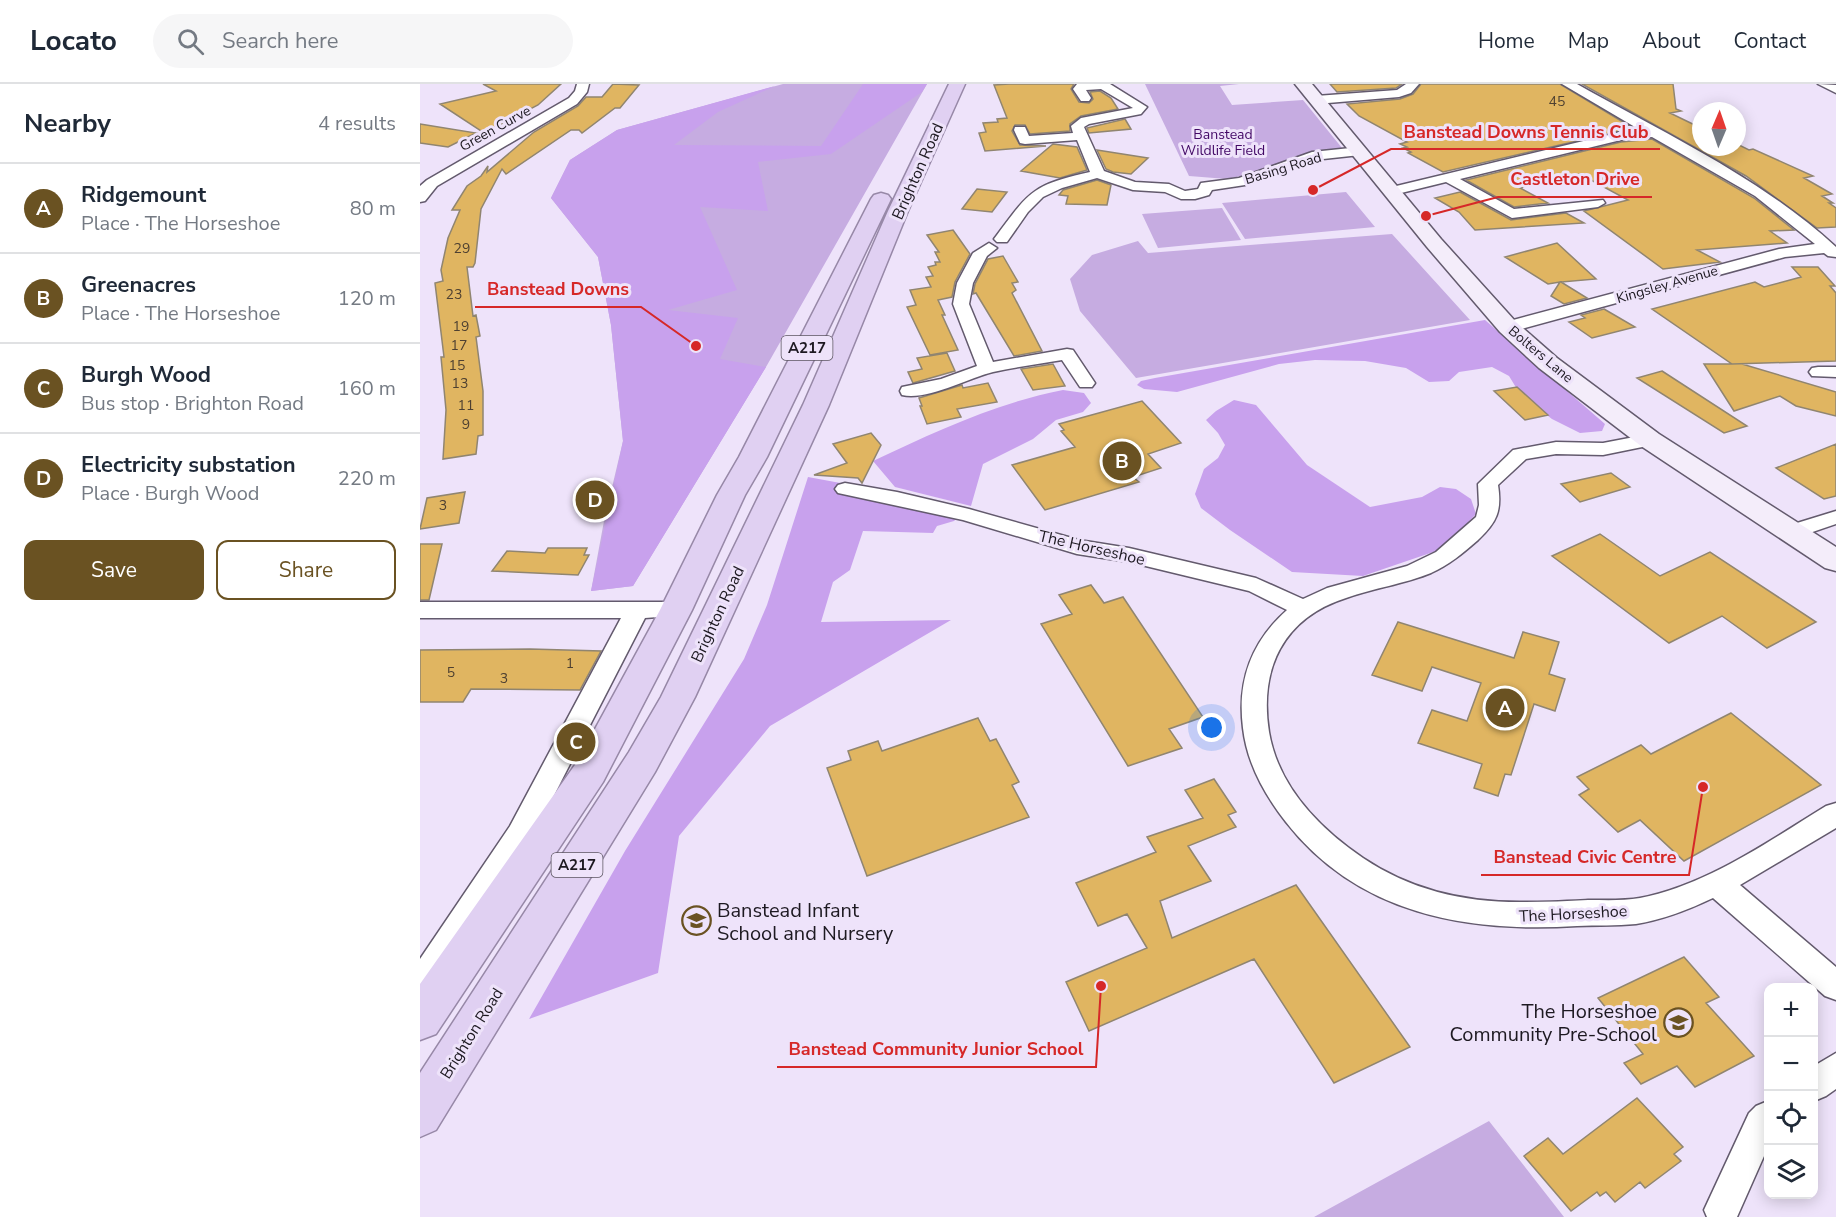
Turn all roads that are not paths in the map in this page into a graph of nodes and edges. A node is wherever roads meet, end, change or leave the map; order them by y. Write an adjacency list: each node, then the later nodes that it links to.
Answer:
1 (583, 84): 20 (street, Green Curve)
2 (937, 84): 35 (highway, Brighton Road / A217)
3 (957, 84): 43 (highway, Brighton Road / A217)
4 (1413, 84): 9 (street)
5 (1568, 84): 12 (street)
6 (1824, 84): 8 (street)
7 (1102, 85): 10 (street); 13 (street)
8 (1836, 89)
9 (1310, 92): 14 (main road, Bolters Lane)
10 (1085, 98)
11 (1020, 130): 13 (street)
12 (1651, 132): 16 (street); 22 (street)
13 (1081, 136): 15 (street)
14 (1360, 151): 17 (street, Basing Road); 19 (main road, Bolters Lane)
15 (1098, 174): 18 (street); 24 (street)
16 (1448, 178): 19 (street); 21 (street)
17 (1206, 186): 18 (street); 18 (street)
18 (1169, 188)
19 (1393, 190): 23 (main road, Bolters Lane)
20 (421, 195)
21 (1598, 203)
22 (1832, 252): 23 (street, Kingsley Avenue)
23 (1508, 327): 27 (main road, Bolters Lane)
24 (987, 368): 25 (street); 26 (street)
25 (1086, 383)
26 (909, 391)
27 (1650, 440): 30 (main road, Bolters Lane); 32 (street, The Horseshoe)
28 (845, 489): 32 (street, The Horseshoe)
29 (1836, 517): 30 (street)
30 (1792, 532): 31 (main road, Bolters Lane)
31 (1836, 561)
32 (1301, 608): 37 (street, The Horseshoe)
33 (420, 610): 34 (street)
34 (637, 610): 35 (street); 38 (street)
35 (676, 610): 40 (highway, Brighton Road / A217)
36 (1836, 814): 37 (street, The Horseshoe)
37 (1718, 884): 39 (street)
38 (420, 985)
39 (1836, 986)
40 (420, 1020)
41 (1836, 1069): 42 (street)
42 (1818, 1082)
43 (420, 1114)
44 (1764, 1122): 45 (street)
45 (1722, 1210)

